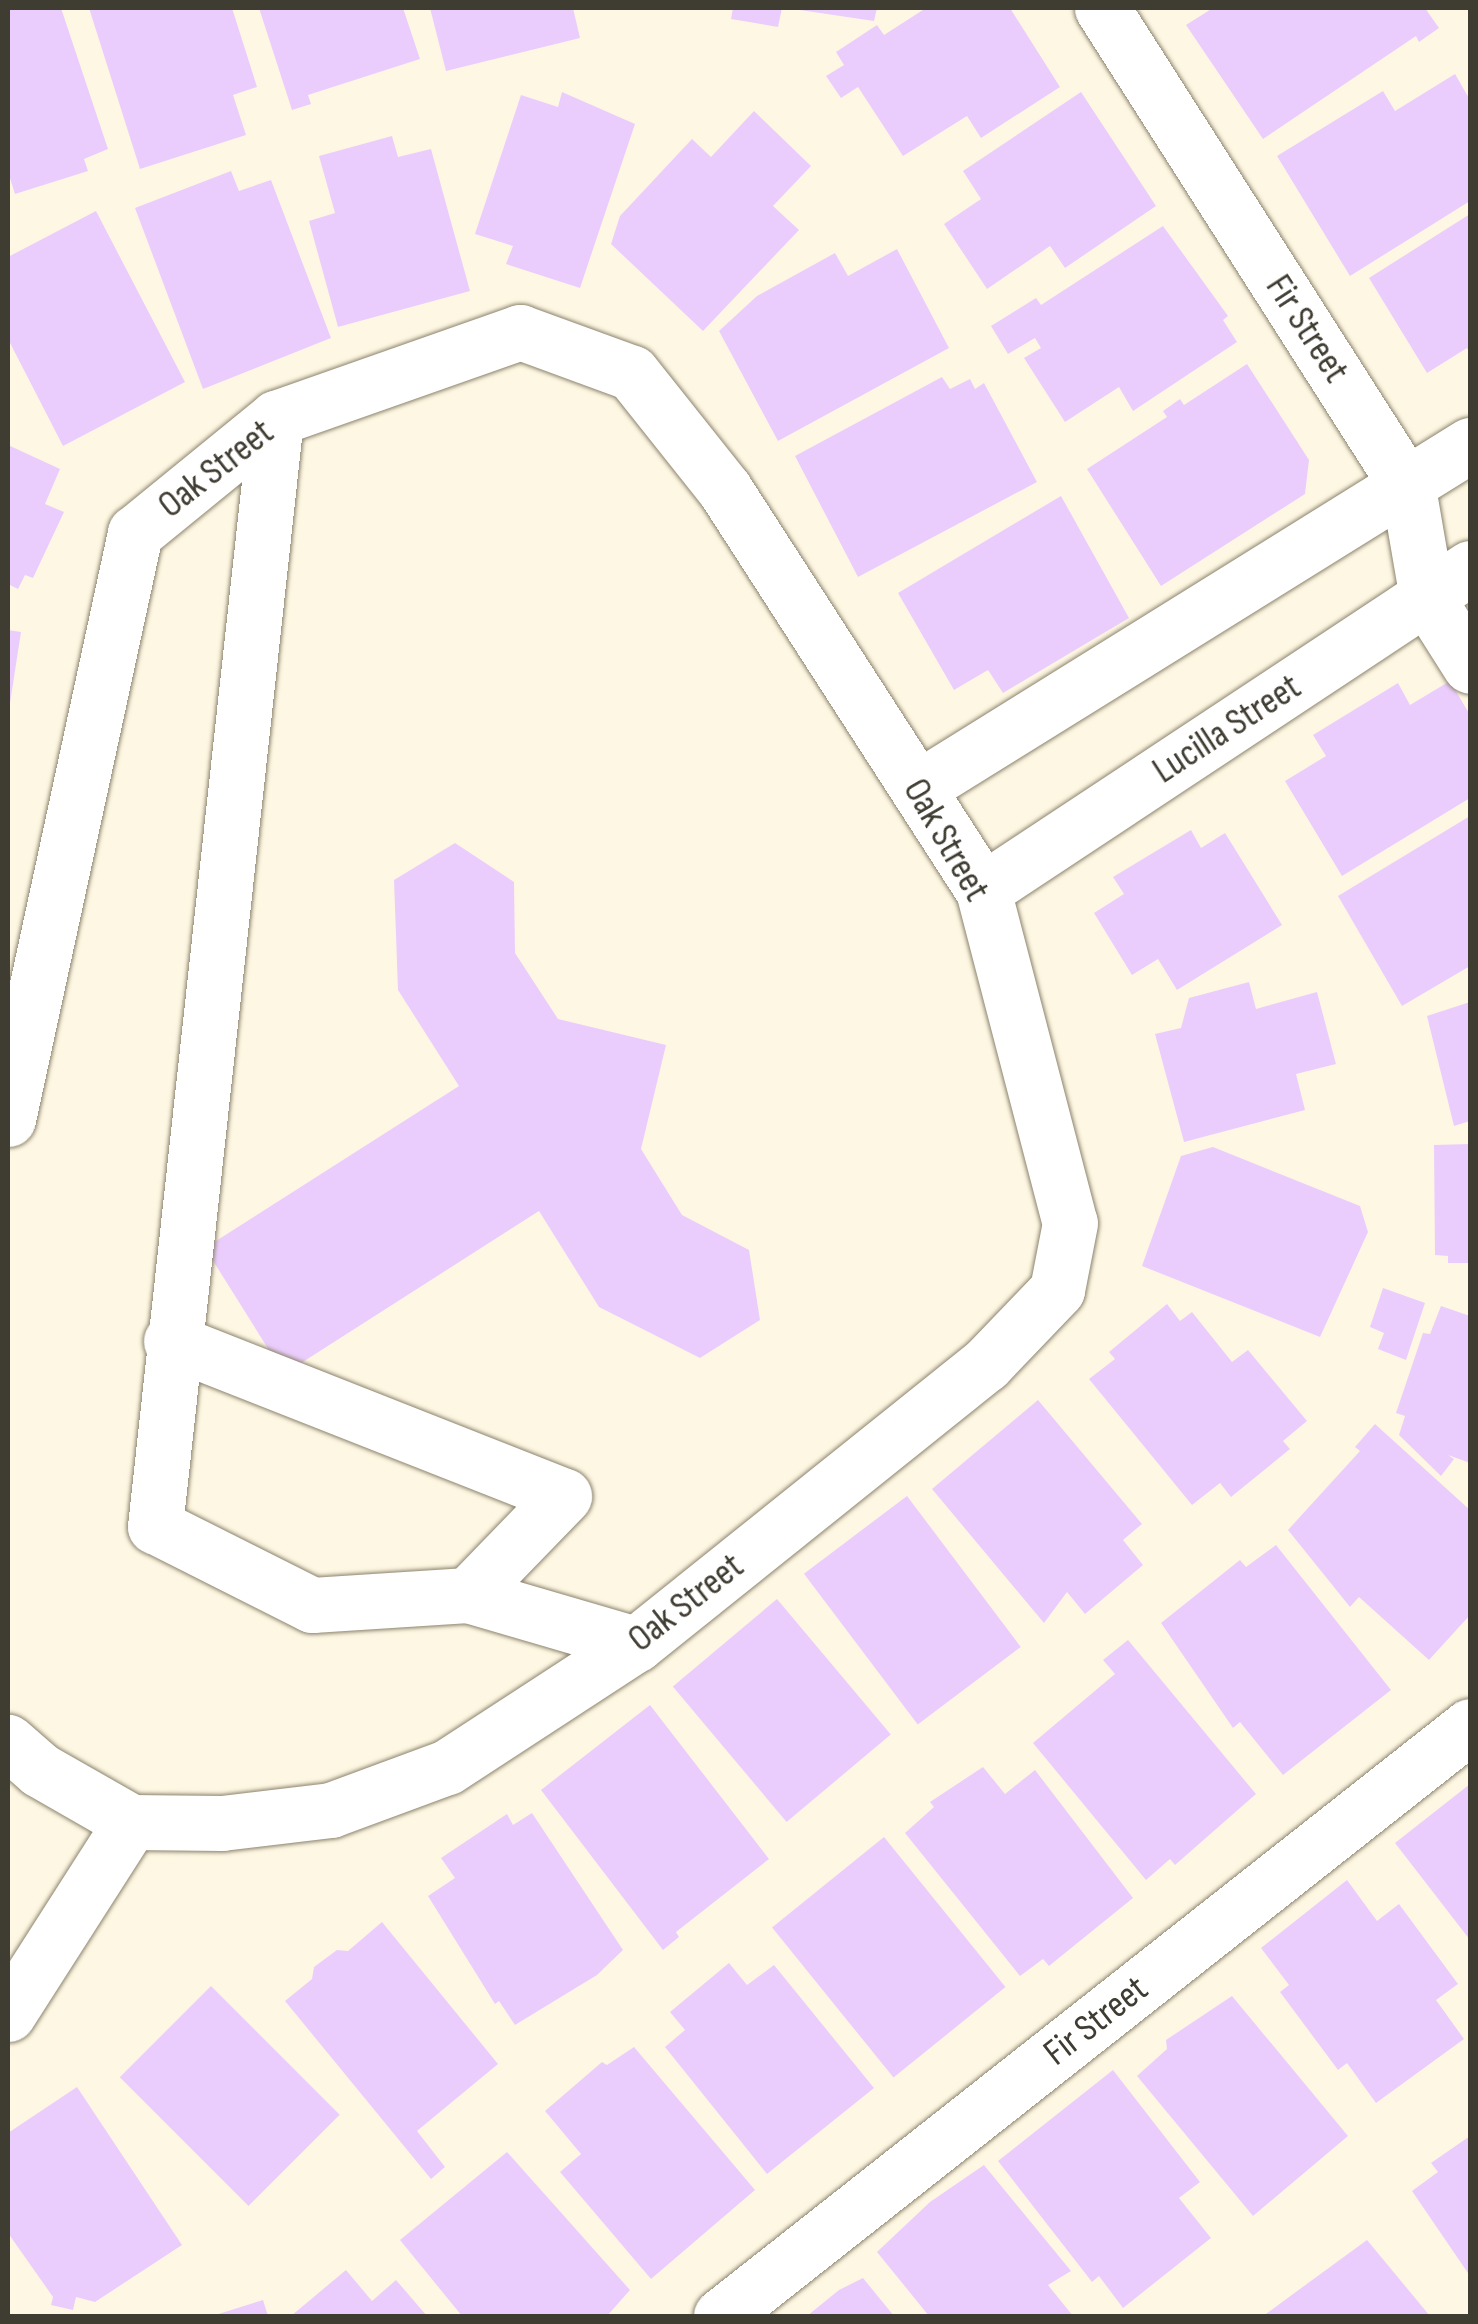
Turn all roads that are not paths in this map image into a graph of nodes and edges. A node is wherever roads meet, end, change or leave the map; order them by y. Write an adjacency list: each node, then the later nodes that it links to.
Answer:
1 (1102, 8): 4 (street, Fir Street)
2 (276, 418): 8 (street, Oak Street); 10 (street, Oak Street); 11 (street)
3 (1470, 445): 4 (street)
4 (1408, 488): 6 (street, Fir Street); 8 (street)
5 (1470, 568): 6 (street, Lucilla Street)
6 (1426, 598): 7 (street, Fir Street); 9 (street, Lucilla Street)
7 (1470, 666)
8 (918, 788): 9 (street, Oak Street)
9 (983, 890): 13 (street, Oak Street)
10 (8, 1118)
11 (171, 1342): 12 (street); 12 (street)
12 (468, 1595): 13 (street)
13 (636, 1644): 16 (street, Oak Street)
14 (1470, 1726): 18 (street, Fir Street)
15 (8, 1742): 16 (street, Oak Street)
16 (131, 1822): 17 (street)
17 (8, 2014)
18 (721, 2316)

